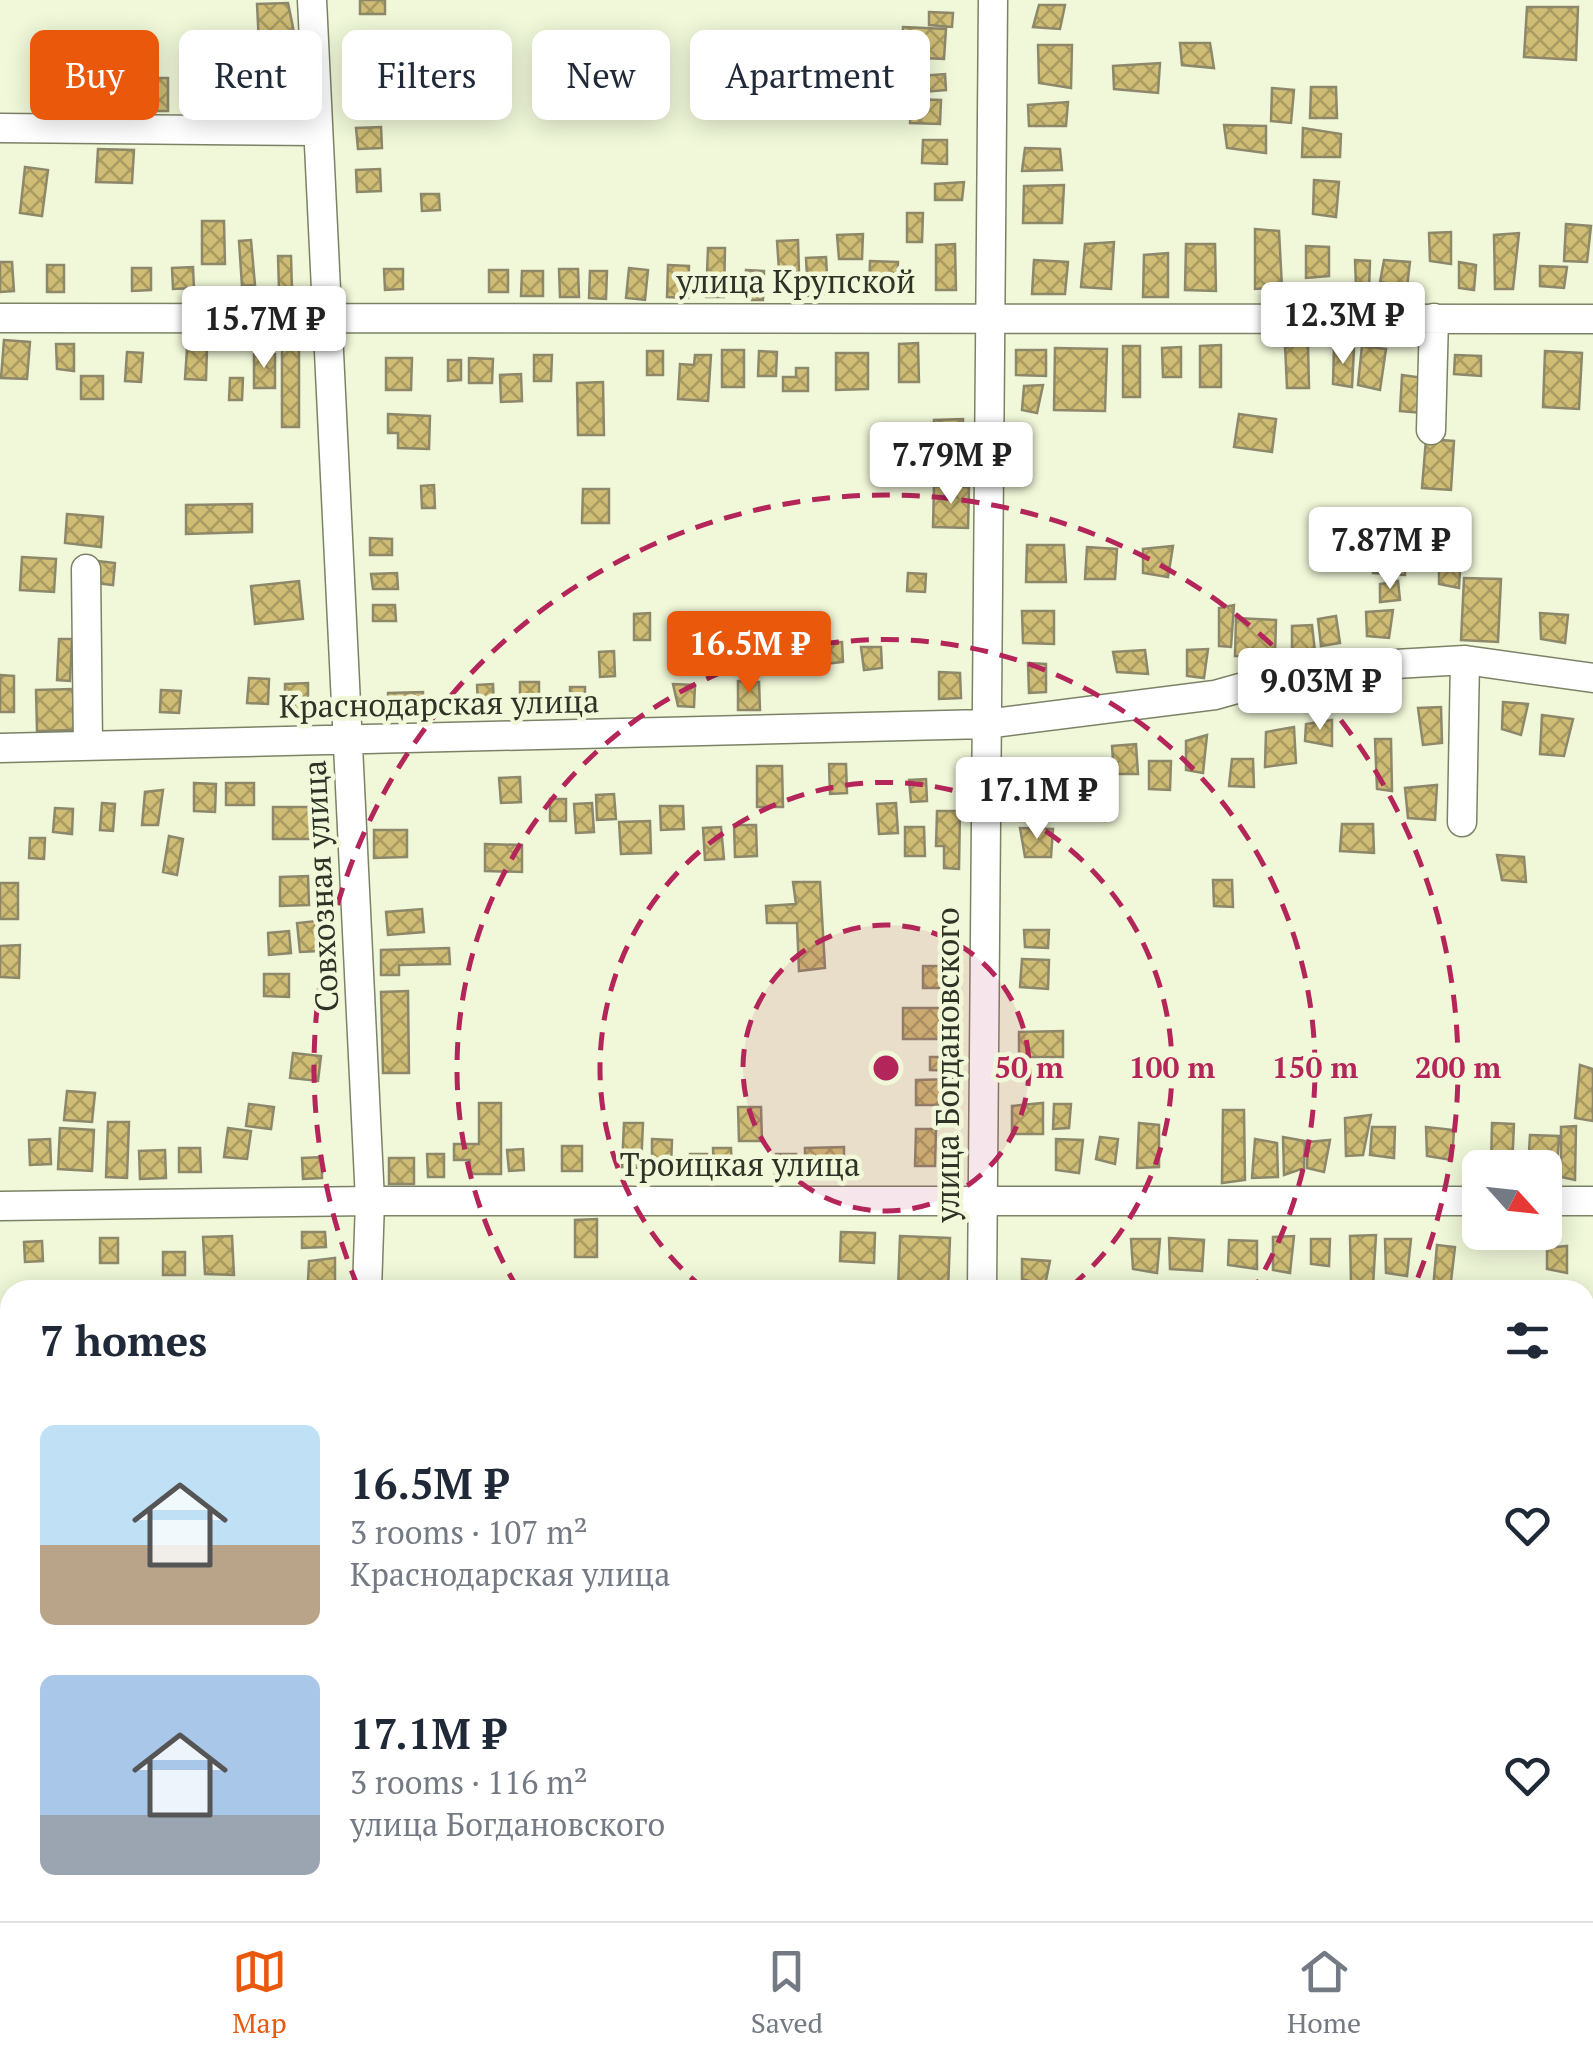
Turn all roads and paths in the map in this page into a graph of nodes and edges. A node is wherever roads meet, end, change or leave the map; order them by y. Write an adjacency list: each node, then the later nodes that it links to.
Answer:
1 (312, 0): 4 (street, Совхозная улица)
2 (993, 0): 5 (street, улица Богдановского)
3 (0, 128): 4 (street)
4 (318, 131): 9 (street, Совхозная улица)
5 (991, 316): 7 (street, улица Крупской); 9 (street, улица Крупской); 14 (street, улица Богдановского)
6 (0, 318): 9 (street, улица Крупской)
7 (1434, 318): 8 (street, улица Крупской); 10 (street)
8 (1593, 319)
9 (326, 320): 15 (street, Совхозная улица)
10 (1431, 430)
11 (86, 569): 16 (street)
12 (1465, 660): 13 (street, Краснодарская улица); 14 (street, Краснодарская улица); 18 (street)
13 (1593, 678)
14 (986, 724): 15 (street, Краснодарская улица); 19 (street, улица Богдановского)
15 (349, 742): 16 (street, Краснодарская улица); 20 (street, Совхозная улица)
16 (88, 746): 17 (street, Краснодарская улица)
17 (0, 748)
18 (1462, 822)
19 (982, 1200): 20 (street, Троицкая улица); 21 (street, Троицкая улица); 26 (street, улица Богдановского)
20 (370, 1201): 24 (street, Троицкая улица); 25 (street, Совхозная улица)
21 (1462, 1201)
22 (1562, 1201): 23 (street)
23 (1593, 1201)
24 (0, 1206)
25 (367, 1280)
26 (982, 1280)

